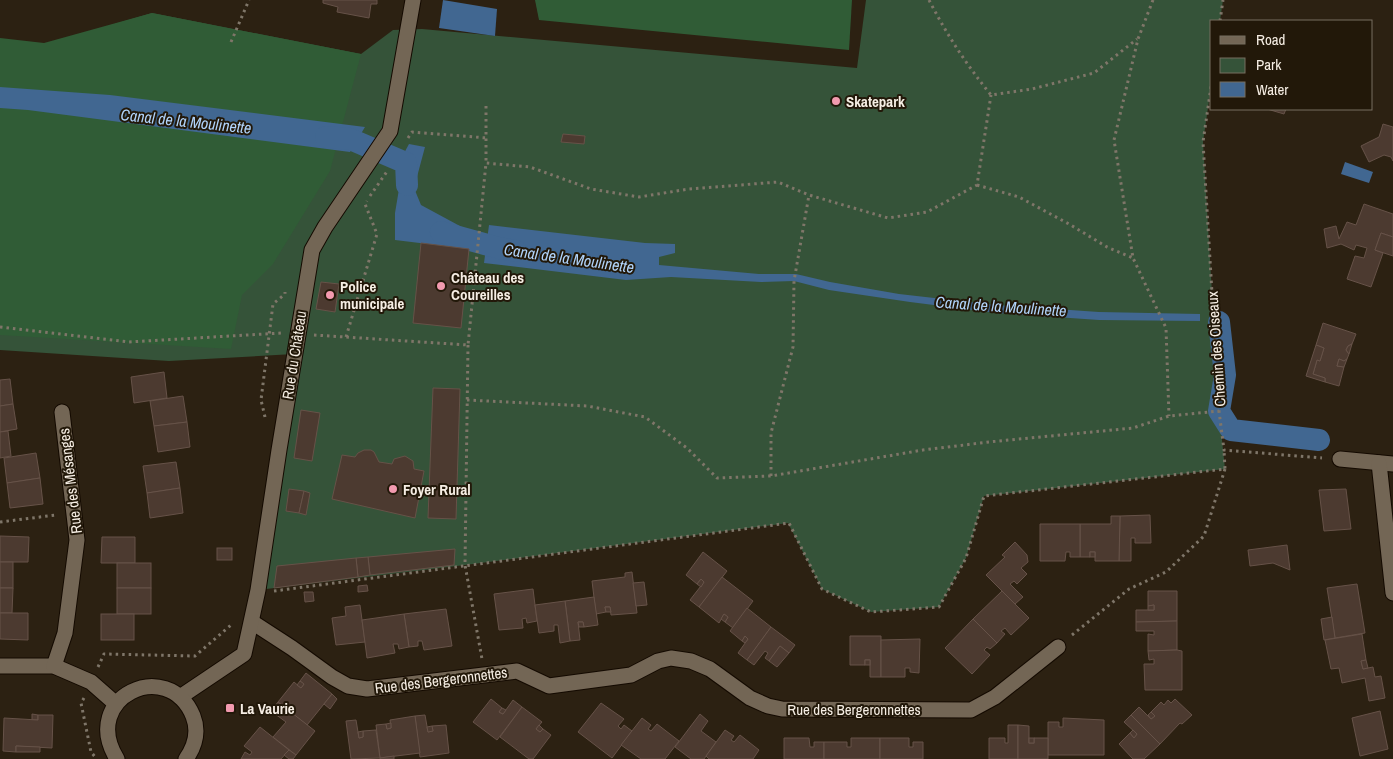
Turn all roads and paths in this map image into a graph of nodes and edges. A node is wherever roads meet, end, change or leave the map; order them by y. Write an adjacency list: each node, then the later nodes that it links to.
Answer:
1 (249, 0): 8 (path)
2 (413, 0): 22 (street, Rue du Château)
3 (929, 0): 10 (path)
4 (1153, 0): 7 (path)
5 (1223, 0): 6 (path)
6 (1220, 20)
7 (1138, 39): 10 (path); 18 (path)
8 (231, 42)
9 (1210, 94): 26 (path, Chemin des Oiseaux)
10 (991, 95): 16 (path)
11 (486, 106): 13 (path)
12 (412, 132): 13 (path)
13 (487, 138): 14 (path)
14 (486, 163): 17 (path); 24 (path)
15 (380, 183): 23 (path)
16 (976, 185): 17 (path); 18 (path)
17 (809, 195): 34 (path)
18 (1134, 258): 28 (path)
19 (286, 285): 21 (path)
20 (0, 328): 21 (path)
21 (270, 334): 22 (path); 29 (path)
22 (298, 334): 23 (path); 38 (street, Rue du Château)
23 (346, 338): 24 (path)
24 (468, 345): 25 (path)
25 (467, 400): 34 (path); 37 (path)
26 (1219, 411): 28 (path); 30 (path, Chemin des Oiseaux)
27 (62, 412): 35 (street, Rue des Mésanges)
28 (1169, 416): 34 (path)
29 (267, 425)
30 (1224, 450): 31 (path); 33 (path, Chemin des Oiseaux)
31 (1340, 459): 32 (street)
32 (1386, 464): 39 (street)
33 (1225, 470): 37 (path); 42 (path)
34 (770, 476)
35 (74, 512): 36 (path); 44 (street, Rue des Mésanges)
36 (0, 522)
37 (465, 565): 38 (path); 45 (path)
38 (258, 590): 41 (street, Rue du Château)
39 (1393, 594)
40 (236, 621): 46 (path)
41 (252, 622): 45 (street, Rue des Bergeronnettes); 47 (street, Rue du Château)
42 (1058, 646): 45 (street, Rue des Bergeronnettes)
43 (0, 666): 44 (street)
44 (54, 666): 46 (street)
45 (484, 674)
46 (91, 682): 48 (street); 49 (path)
47 (180, 697): 48 (street); 51 (street)
48 (116, 704): 50 (street)
49 (96, 759)
50 (117, 759)
51 (186, 759)

